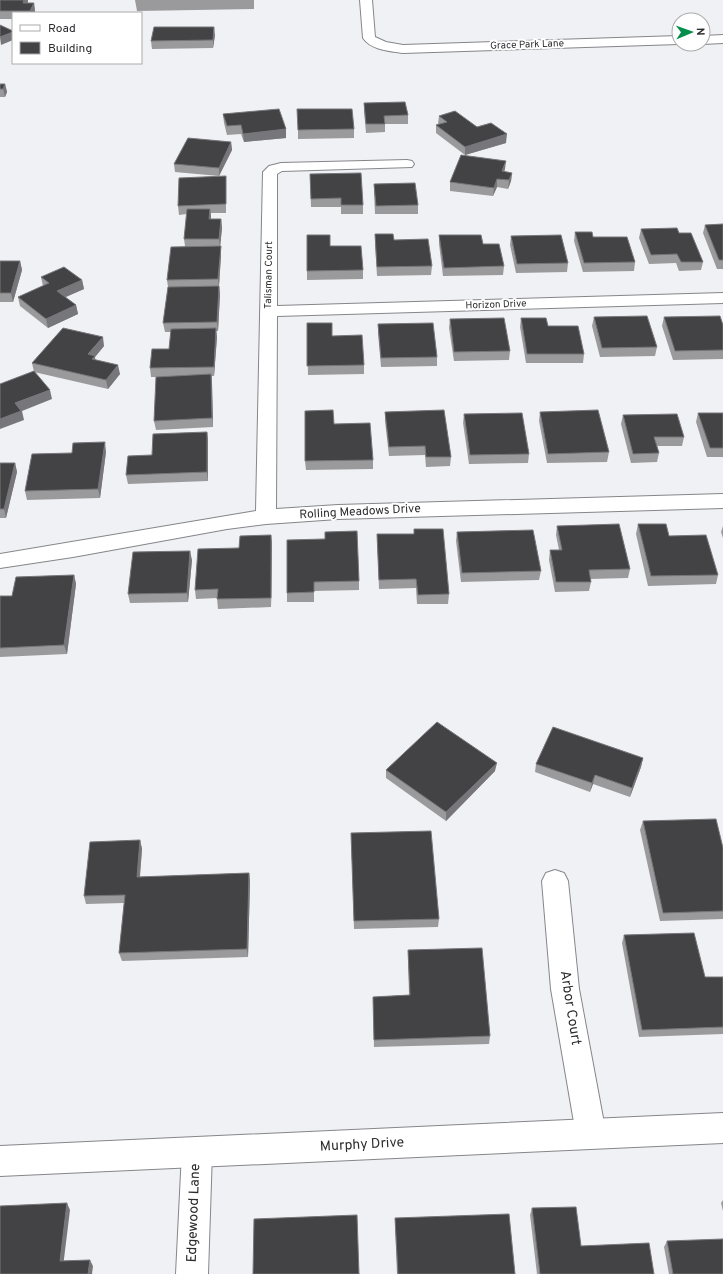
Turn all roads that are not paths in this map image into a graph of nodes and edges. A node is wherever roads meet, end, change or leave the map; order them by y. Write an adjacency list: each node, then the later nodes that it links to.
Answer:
1 (366, 0): 3 (street, Grace Park Lane)
2 (723, 39): 4 (street)
3 (671, 40)
4 (711, 40)
5 (407, 164): 7 (street, Talisman Court)
6 (723, 298): 7 (street, Horizon Drive)
7 (268, 311): 9 (street, Talisman Court)
8 (723, 501): 9 (street, Rolling Meadows Drive)
9 (266, 517): 10 (street, Rolling Meadows Drive)
10 (0, 561)
11 (555, 881): 13 (street, Arbor Court)
12 (723, 1128): 13 (street, Murphy Drive)
13 (590, 1134): 14 (street, Murphy Drive)
14 (197, 1152): 15 (street, Murphy Drive); 16 (street, Edgewood Lane)
15 (0, 1161)
16 (192, 1274)

